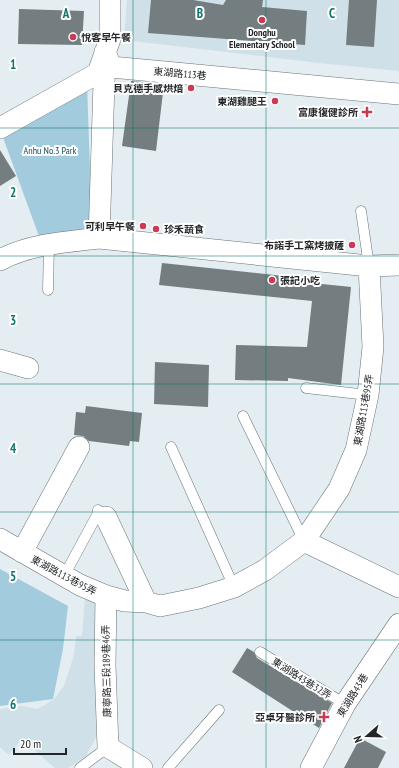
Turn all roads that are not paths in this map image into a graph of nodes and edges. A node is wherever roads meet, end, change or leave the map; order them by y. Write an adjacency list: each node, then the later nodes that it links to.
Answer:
1 (110, 0): 2 (street)
2 (105, 52): 3 (street, 東湖路113巷); 4 (street); 6 (street)
3 (399, 94)
4 (0, 128)
5 (361, 211): 10 (lane)
6 (99, 238): 7 (street); 10 (street)
7 (49, 245): 8 (street); 11 (lane)
8 (0, 260)
9 (399, 265): 10 (street)
10 (369, 266): 15 (street, 東湖路113巷95弄)
11 (48, 290)
12 (0, 360): 13 (street)
13 (28, 368)
14 (306, 388): 15 (lane)
15 (368, 395): 21 (street, 東湖路113巷95弄)
16 (244, 416): 21 (lane)
17 (79, 447): 22 (street)
18 (171, 447): 24 (lane)
19 (102, 514): 23 (lane); 27 (street)
20 (0, 539): 22 (street, 東湖路113巷95弄)
21 (304, 540): 24 (street, 東湖路113巷95弄); 25 (street)
22 (22, 552): 23 (street, 東湖路113巷95弄)
23 (64, 576): 26 (street, 東湖路113巷95弄)
24 (234, 587): 27 (street, 東湖路113巷95弄)
25 (399, 587)
26 (106, 596): 27 (street, 東湖路113巷95弄); 32 (street, 康寧路三段189巷46弄)
27 (146, 602)
28 (399, 624): 30 (street, 東湖路43巷)
29 (260, 652): 30 (lane, 東湖路43巷32弄)
30 (345, 704): 36 (street, 東湖路43巷)
31 (219, 710): 35 (lane)
32 (108, 747): 33 (lane); 34 (street)
33 (80, 768)
34 (142, 768)
35 (168, 768)
36 (311, 768)

